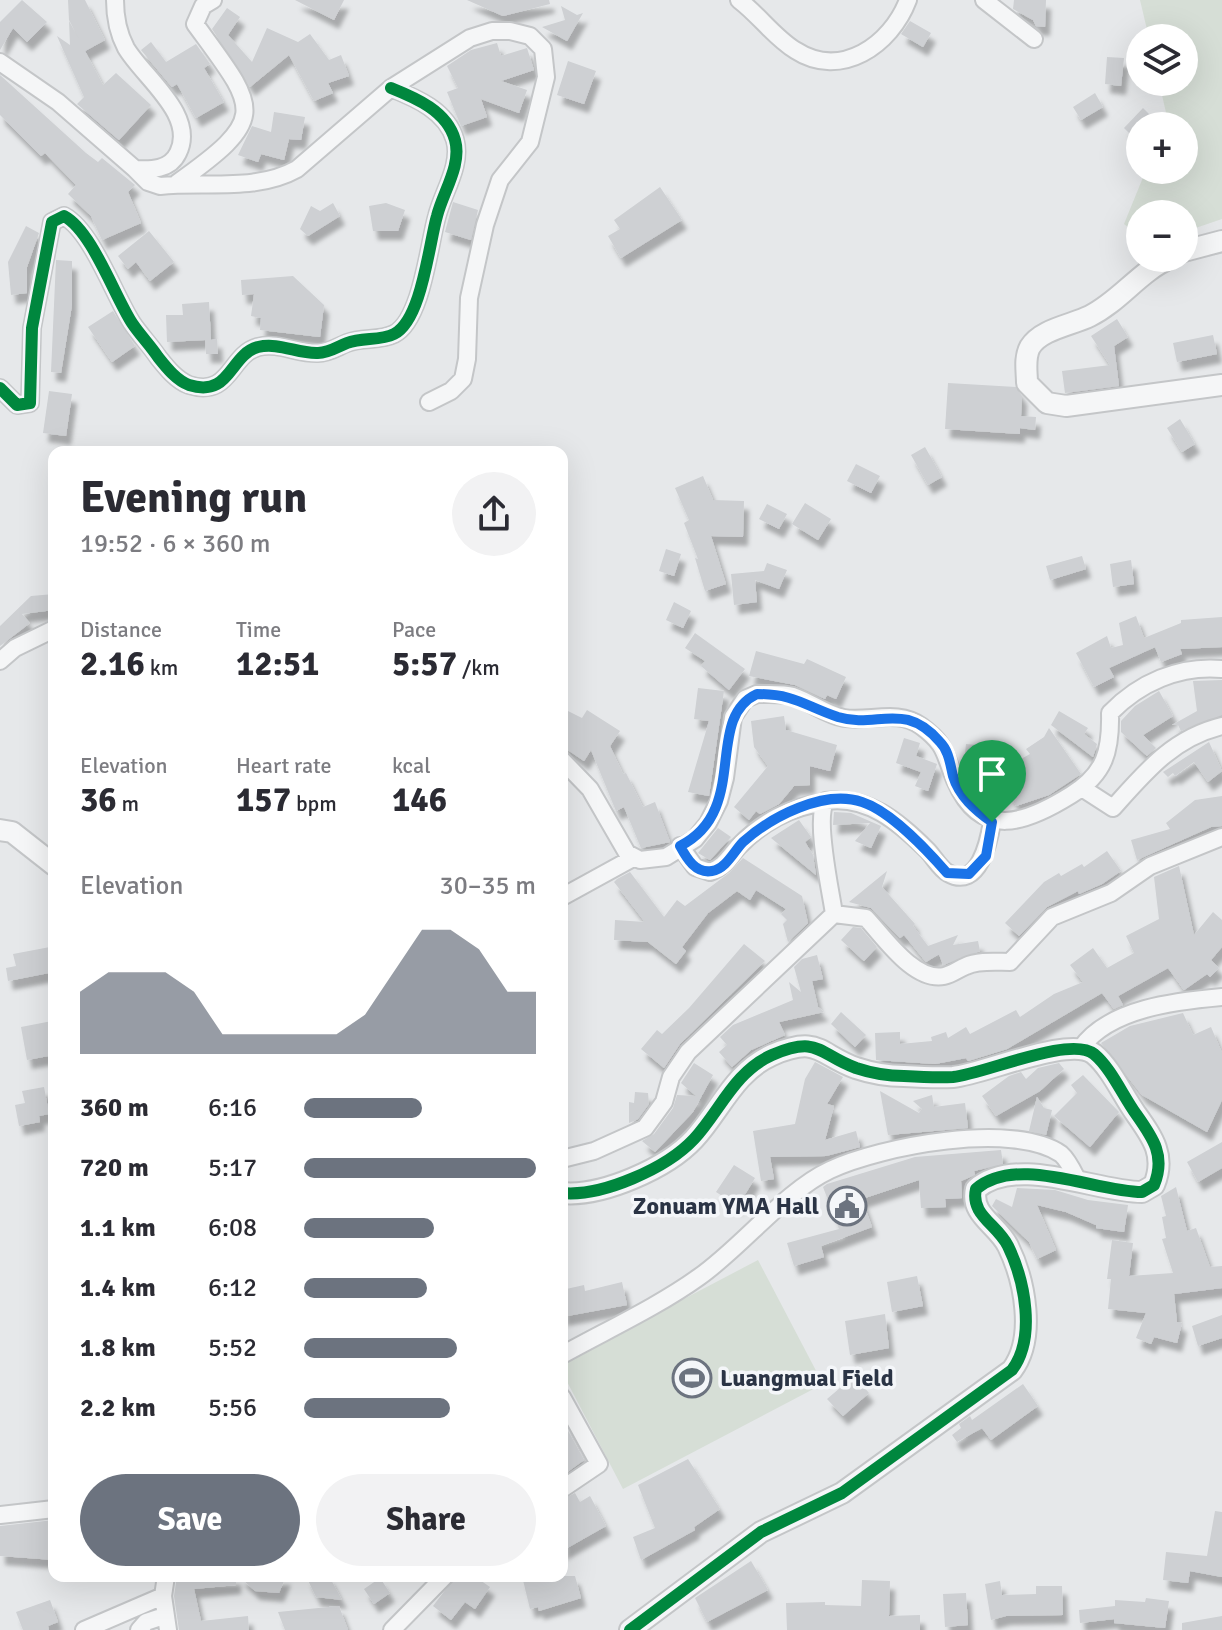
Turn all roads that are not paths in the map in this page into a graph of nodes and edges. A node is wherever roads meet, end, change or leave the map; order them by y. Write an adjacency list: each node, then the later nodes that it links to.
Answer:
1 (115, 0): 9 (street)
2 (213, 0): 10 (street)
3 (739, 0): 4 (street)
4 (908, 0)
5 (984, 0): 6 (street)
6 (1034, 39)
7 (0, 62): 9 (street)
8 (391, 88): 10 (street); 15 (street); 16 (street)
9 (135, 169): 10 (street)
10 (176, 184)
11 (1222, 241): 12 (street)
12 (1198, 247)
13 (1145, 272): 14 (street)
14 (1222, 385)
15 (0, 388)
16 (429, 402)
17 (48, 632): 18 (street)
18 (0, 661)
19 (1222, 669): 24 (street)
20 (1222, 726): 21 (street)
21 (1204, 731): 22 (street); 24 (street)
22 (1222, 737)
23 (568, 766): 30 (street)
24 (1082, 788): 26 (street)
25 (823, 803): 26 (street); 29 (street); 33 (street)
26 (992, 822): 29 (street)
27 (0, 830): 31 (street)
28 (1222, 837): 33 (street)
29 (680, 846): 30 (street)
30 (633, 858): 32 (street)
31 (48, 860)
32 (568, 894)
33 (834, 914): 36 (street)
34 (1222, 997): 35 (street)
35 (1081, 1048): 37 (street); 38 (street)
36 (568, 1158)
37 (1077, 1179): 39 (street); 51 (street)
38 (568, 1192)
39 (568, 1352)
40 (568, 1408): 41 (street)
41 (568, 1485)
42 (48, 1510): 43 (street)
43 (0, 1515)
44 (165, 1582): 46 (street)
45 (439, 1582): 50 (street)
46 (163, 1596): 47 (street); 48 (street)
47 (166, 1623): 49 (street)
48 (84, 1630)
49 (139, 1630)
50 (392, 1630)
51 (630, 1630)

